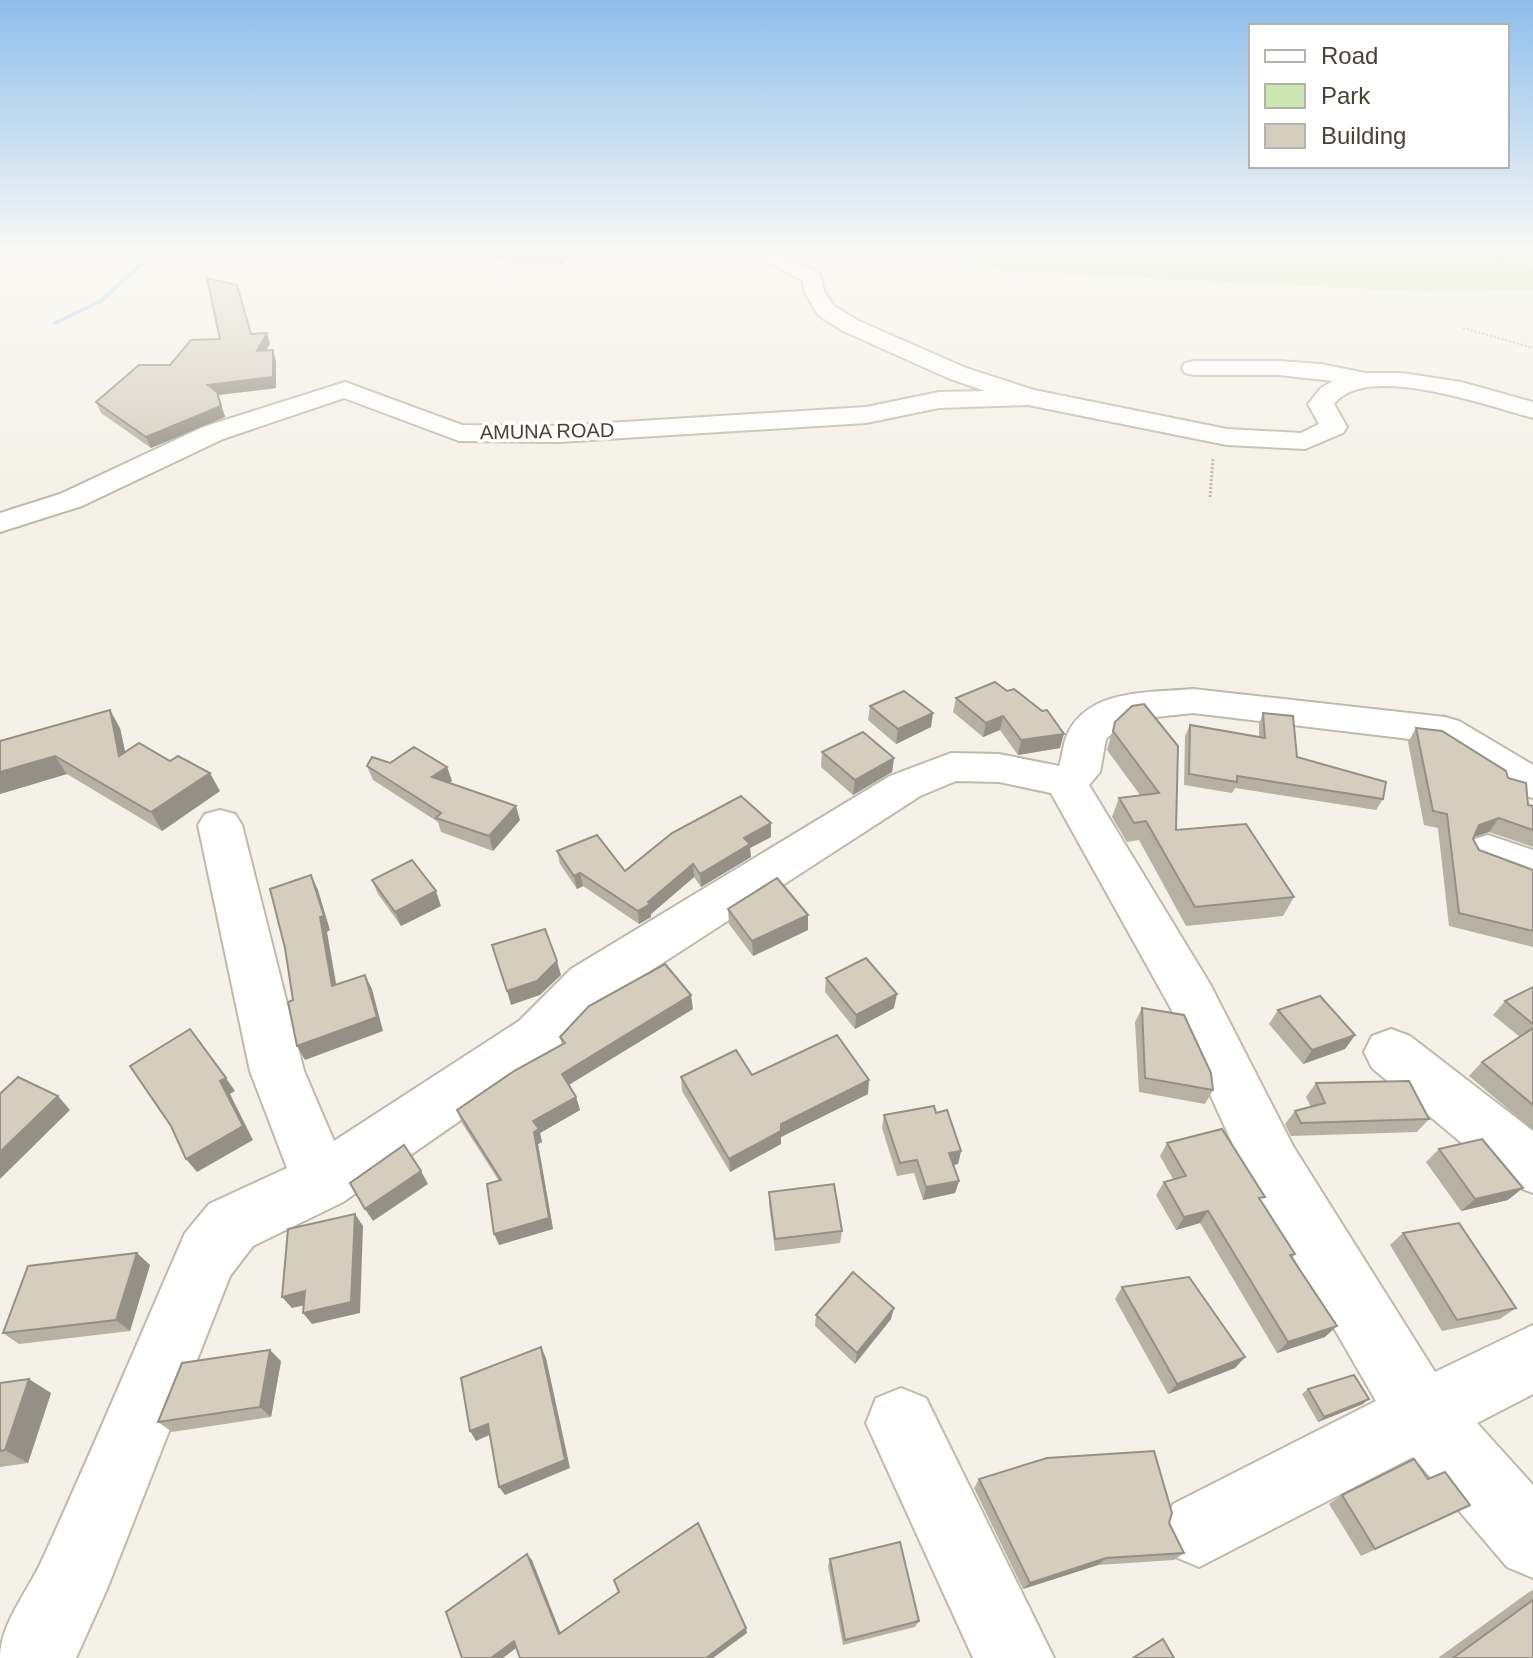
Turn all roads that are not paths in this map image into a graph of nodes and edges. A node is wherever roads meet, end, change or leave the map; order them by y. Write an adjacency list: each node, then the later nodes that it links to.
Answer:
1 (859, 329): 6 (street)
2 (1194, 368): 3 (street)
3 (1331, 372): 4 (street); 5 (street)
4 (1362, 380): 6 (street); 7 (street)
5 (1533, 385)
6 (1028, 397): 8 (street, AMUNA ROAD)
7 (1533, 410)
8 (0, 523)
9 (1066, 782): 10 (street); 16 (street); 18 (street)
10 (1532, 784)
11 (220, 825): 16 (street)
12 (1488, 851): 13 (street)
13 (1533, 868)
14 (1391, 1052): 15 (street)
15 (1533, 1166)
16 (322, 1182): 22 (street)
17 (1533, 1358): 18 (street)
18 (1422, 1414): 20 (street); 21 (street)
19 (901, 1423): 23 (street)
20 (1199, 1530)
21 (1533, 1541)
22 (34, 1658)
23 (1014, 1658)

